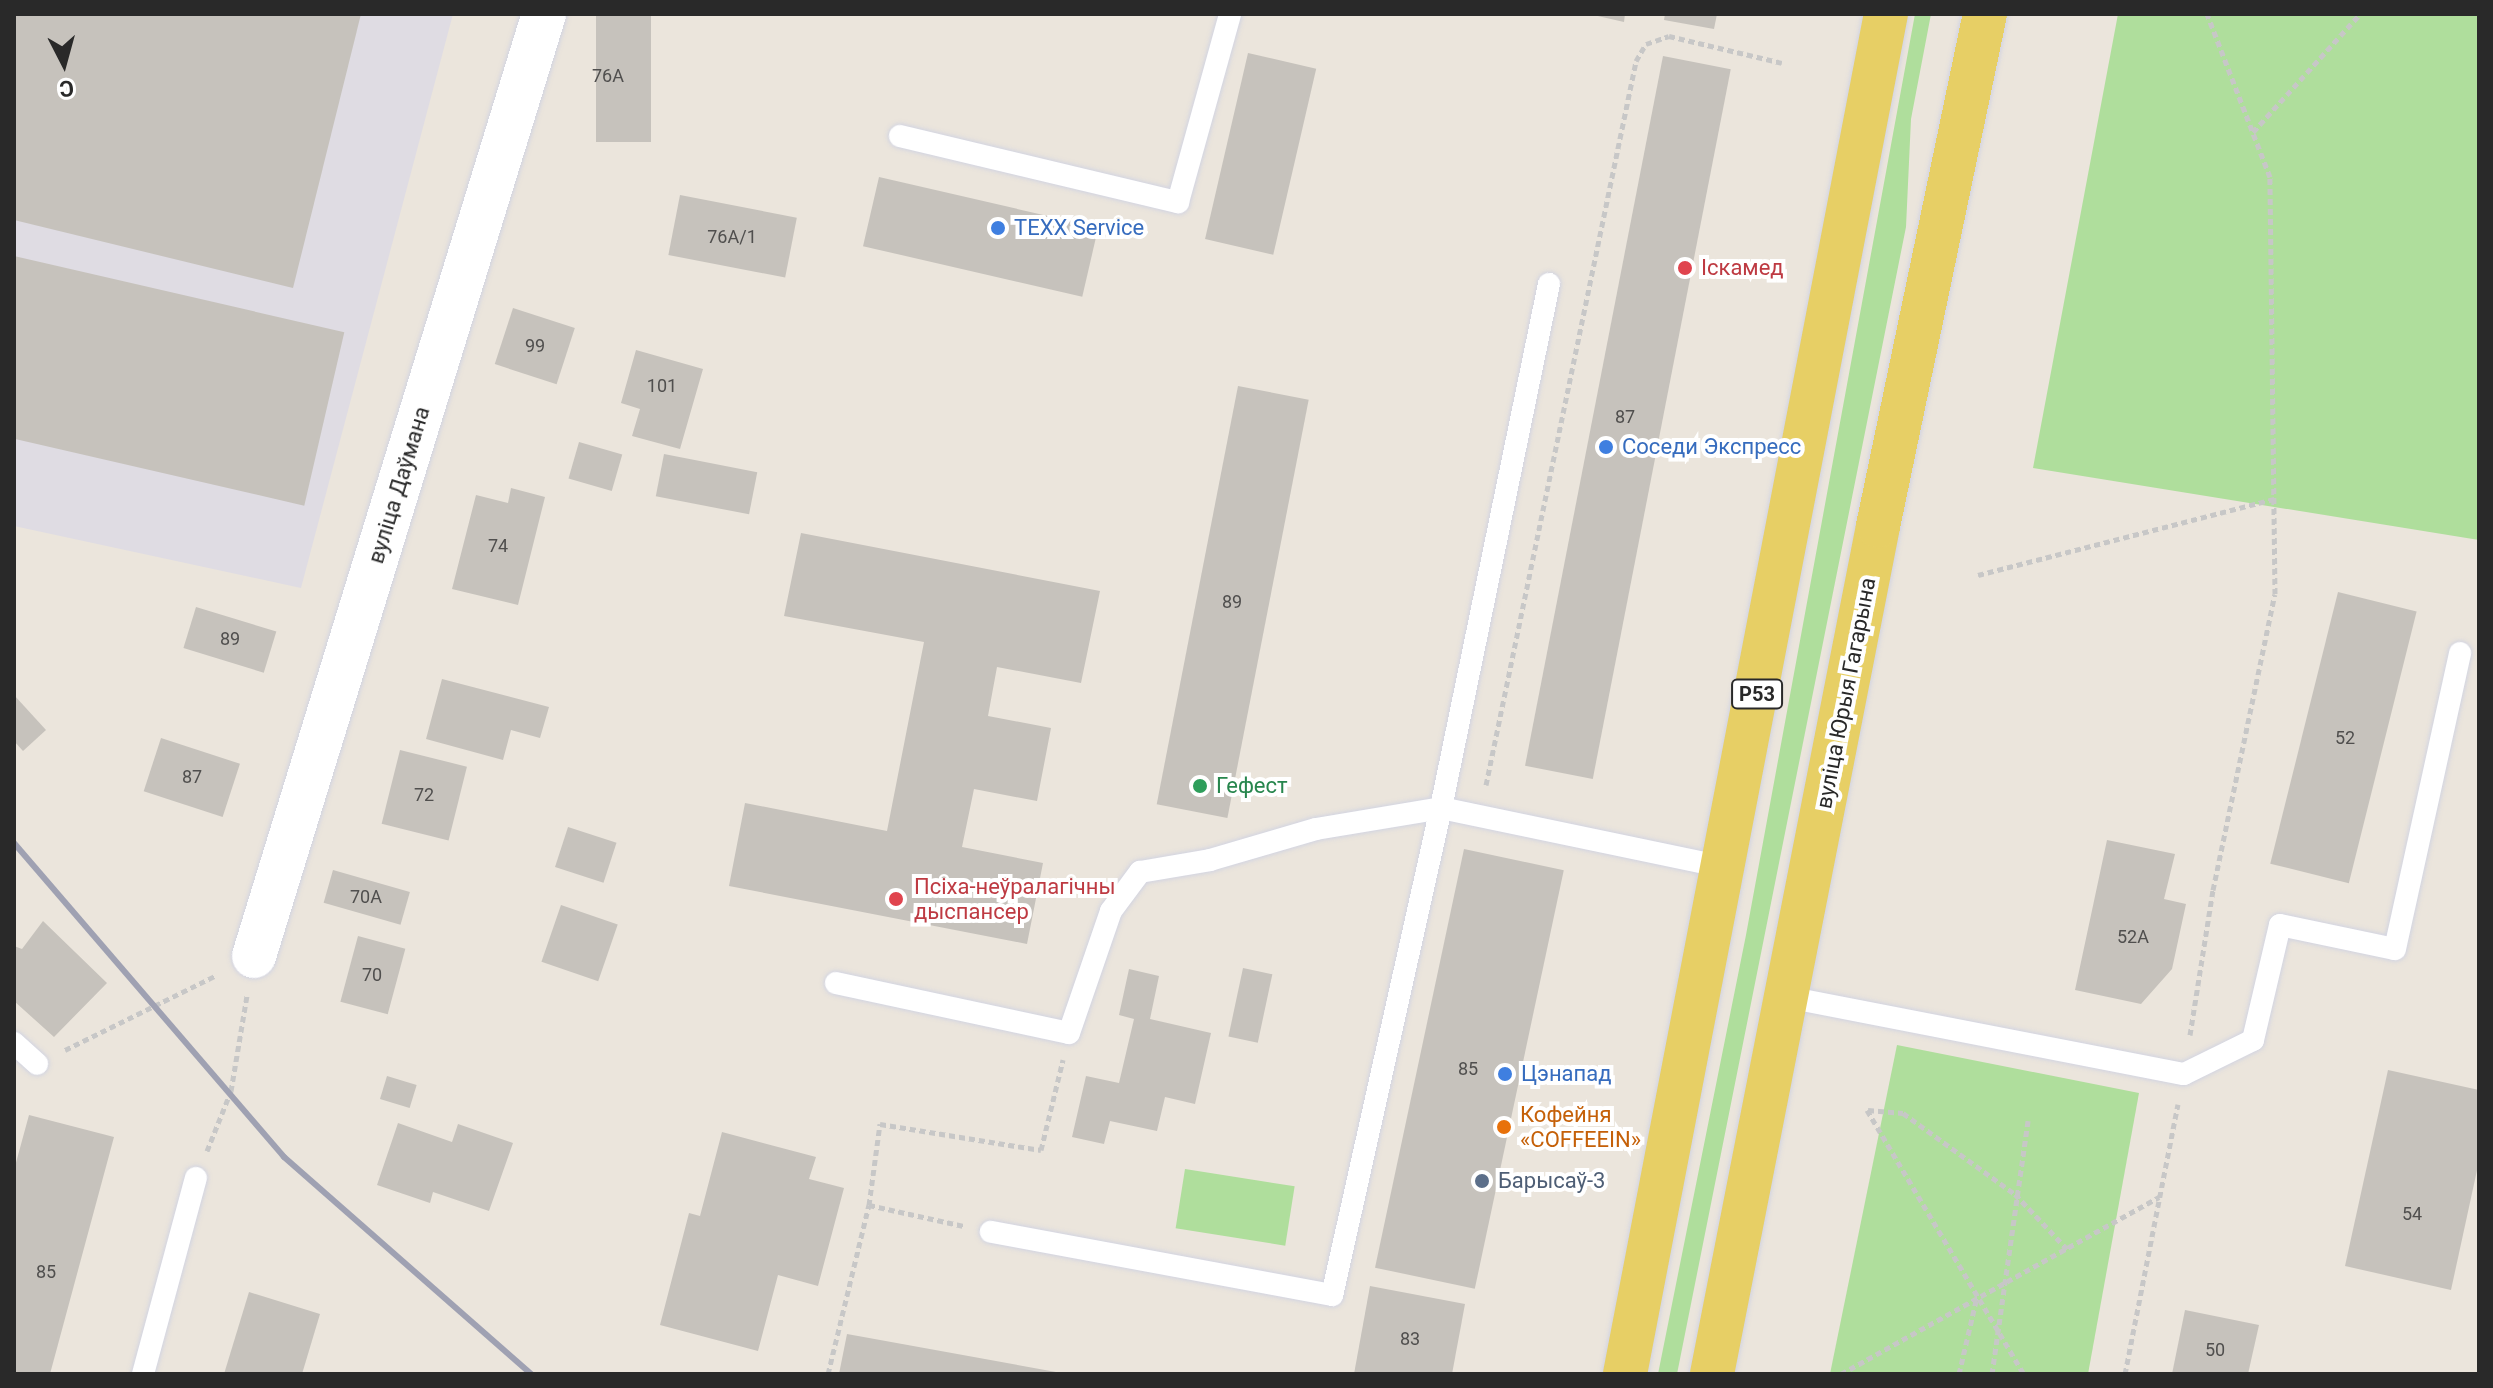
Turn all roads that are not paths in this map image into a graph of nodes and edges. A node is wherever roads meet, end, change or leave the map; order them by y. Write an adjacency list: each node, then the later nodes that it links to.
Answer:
1 (544, 14): 10 (street, вуліца Даўмана)
2 (1230, 14): 5 (lane)
3 (1886, 14): 9 (main road, Р53)
4 (1985, 14): 12 (main road, вуліца Юрыя Гагарына)
5 (900, 136)
6 (1549, 284): 8 (lane)
7 (2460, 653): 12 (lane)
8 (1441, 808): 9 (lane); 11 (lane); 16 (lane)
9 (1724, 867): 18 (main road, Р53)
10 (254, 956)
11 (836, 983)
12 (1787, 997): 19 (main road, вуліца Юрыя Гагарына)
13 (14, 1043): 14 (lane)
14 (37, 1064)
15 (196, 1178): 17 (lane)
16 (991, 1232)
17 (143, 1374)
18 (1625, 1374)
19 (1712, 1374)

